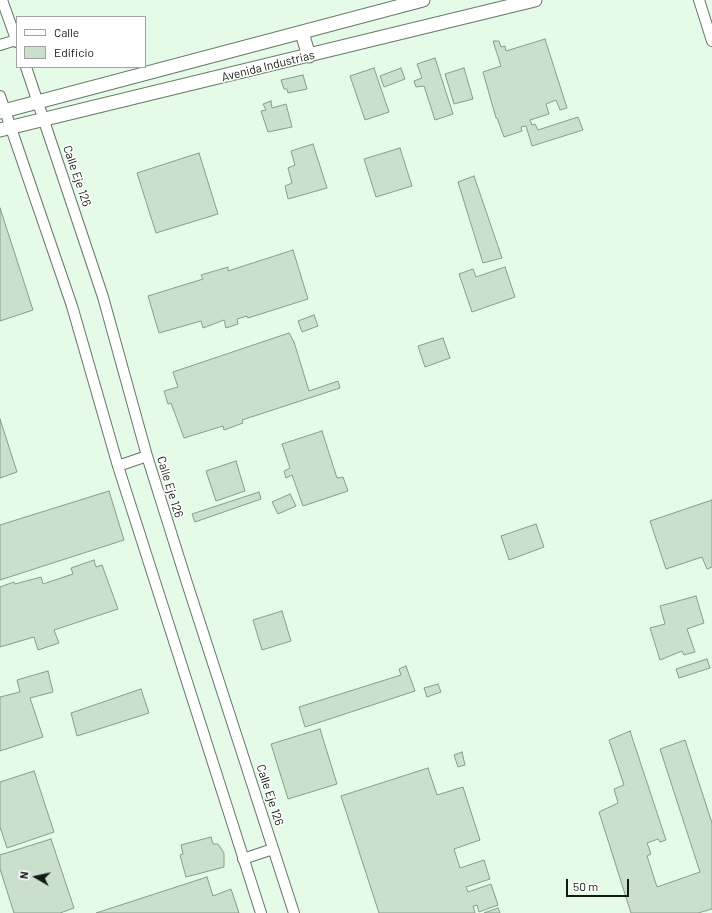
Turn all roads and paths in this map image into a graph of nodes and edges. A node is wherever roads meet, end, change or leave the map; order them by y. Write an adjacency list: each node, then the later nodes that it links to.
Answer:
1 (2, 0): 7 (street)
2 (423, 0): 6 (main road, Avenida Industrias)
3 (535, 0): 5 (main road, Avenida Industrias)
4 (699, 0): 8 (street)
5 (521, 2): 11 (main road, Avenida Industrias)
6 (302, 33): 11 (main road); 14 (main road, Avenida Industrias)
7 (16, 38)
8 (712, 40)
9 (16, 41): 10 (street)
10 (0, 45)
11 (309, 56): 16 (main road, Avenida Industrias)
12 (26, 68): 14 (street, Calle Eje 126)
13 (0, 96): 15 (street)
14 (39, 102): 15 (main road, Avenida Industrias); 16 (street, Calle Eje 126)
15 (3, 112): 17 (street)
16 (44, 120): 17 (main road, Avenida Industrias); 18 (street, Calle Eje 126)
17 (6, 129): 19 (street)
18 (147, 456): 19 (street); 20 (street, Calle Eje 126)
19 (118, 466): 21 (street)
20 (273, 849): 21 (street); 23 (street, Calle Eje 126)
21 (243, 859): 22 (street)
22 (260, 913)
23 (294, 913)

